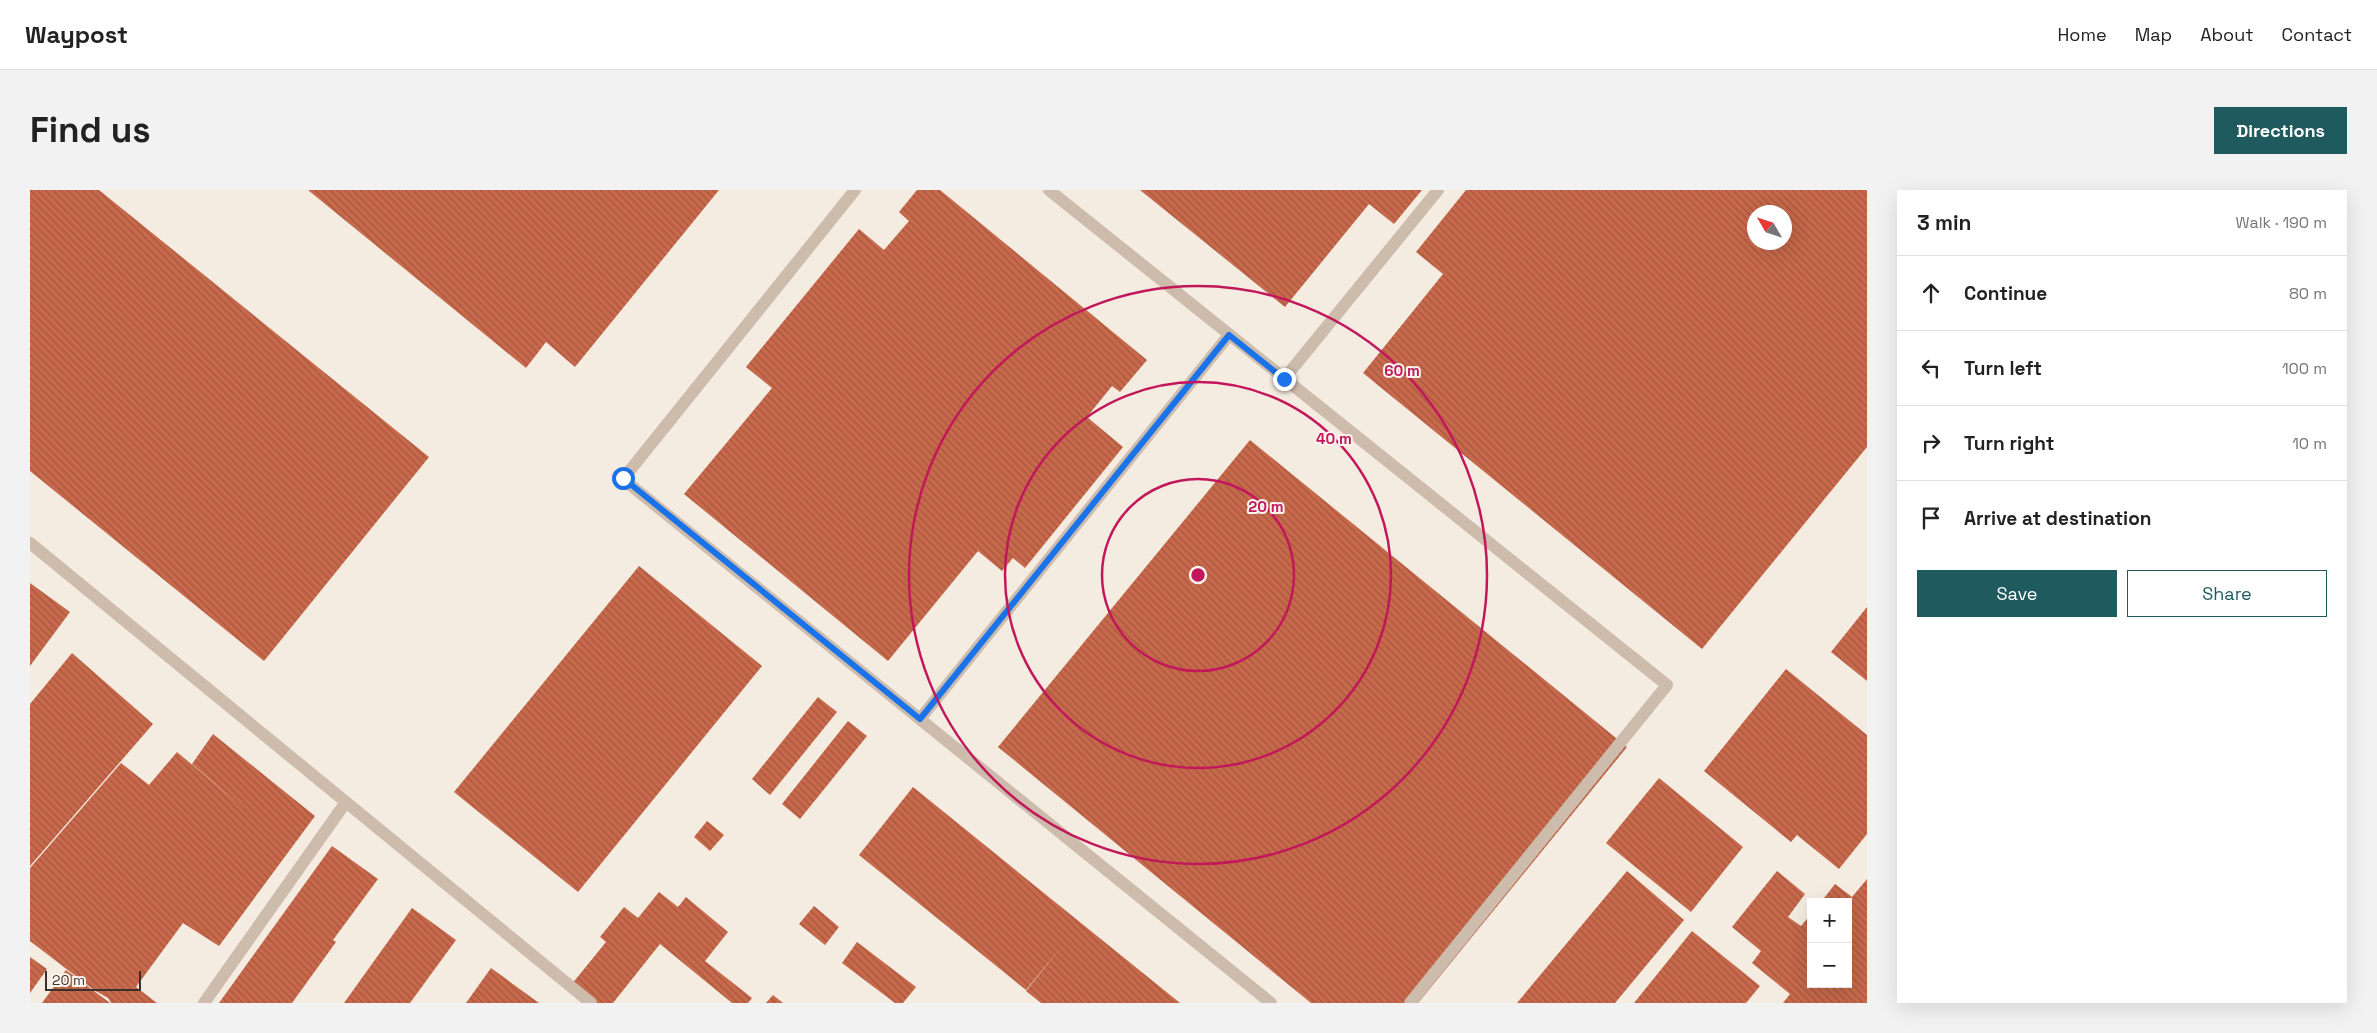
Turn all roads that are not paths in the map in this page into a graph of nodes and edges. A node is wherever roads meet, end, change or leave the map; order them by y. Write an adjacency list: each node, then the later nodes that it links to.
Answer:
1 (855, 190): 7 (street)
2 (1049, 190): 4 (street)
3 (1438, 190): 5 (street)
4 (1229, 335): 5 (street); 7 (street)
5 (1284, 379): 12 (street)
6 (30, 543): 8 (street)
7 (920, 719): 11 (street)
8 (346, 802): 9 (street); 10 (street)
9 (204, 1003)
10 (591, 1003)
11 (1271, 1003)
12 (1410, 1003)

